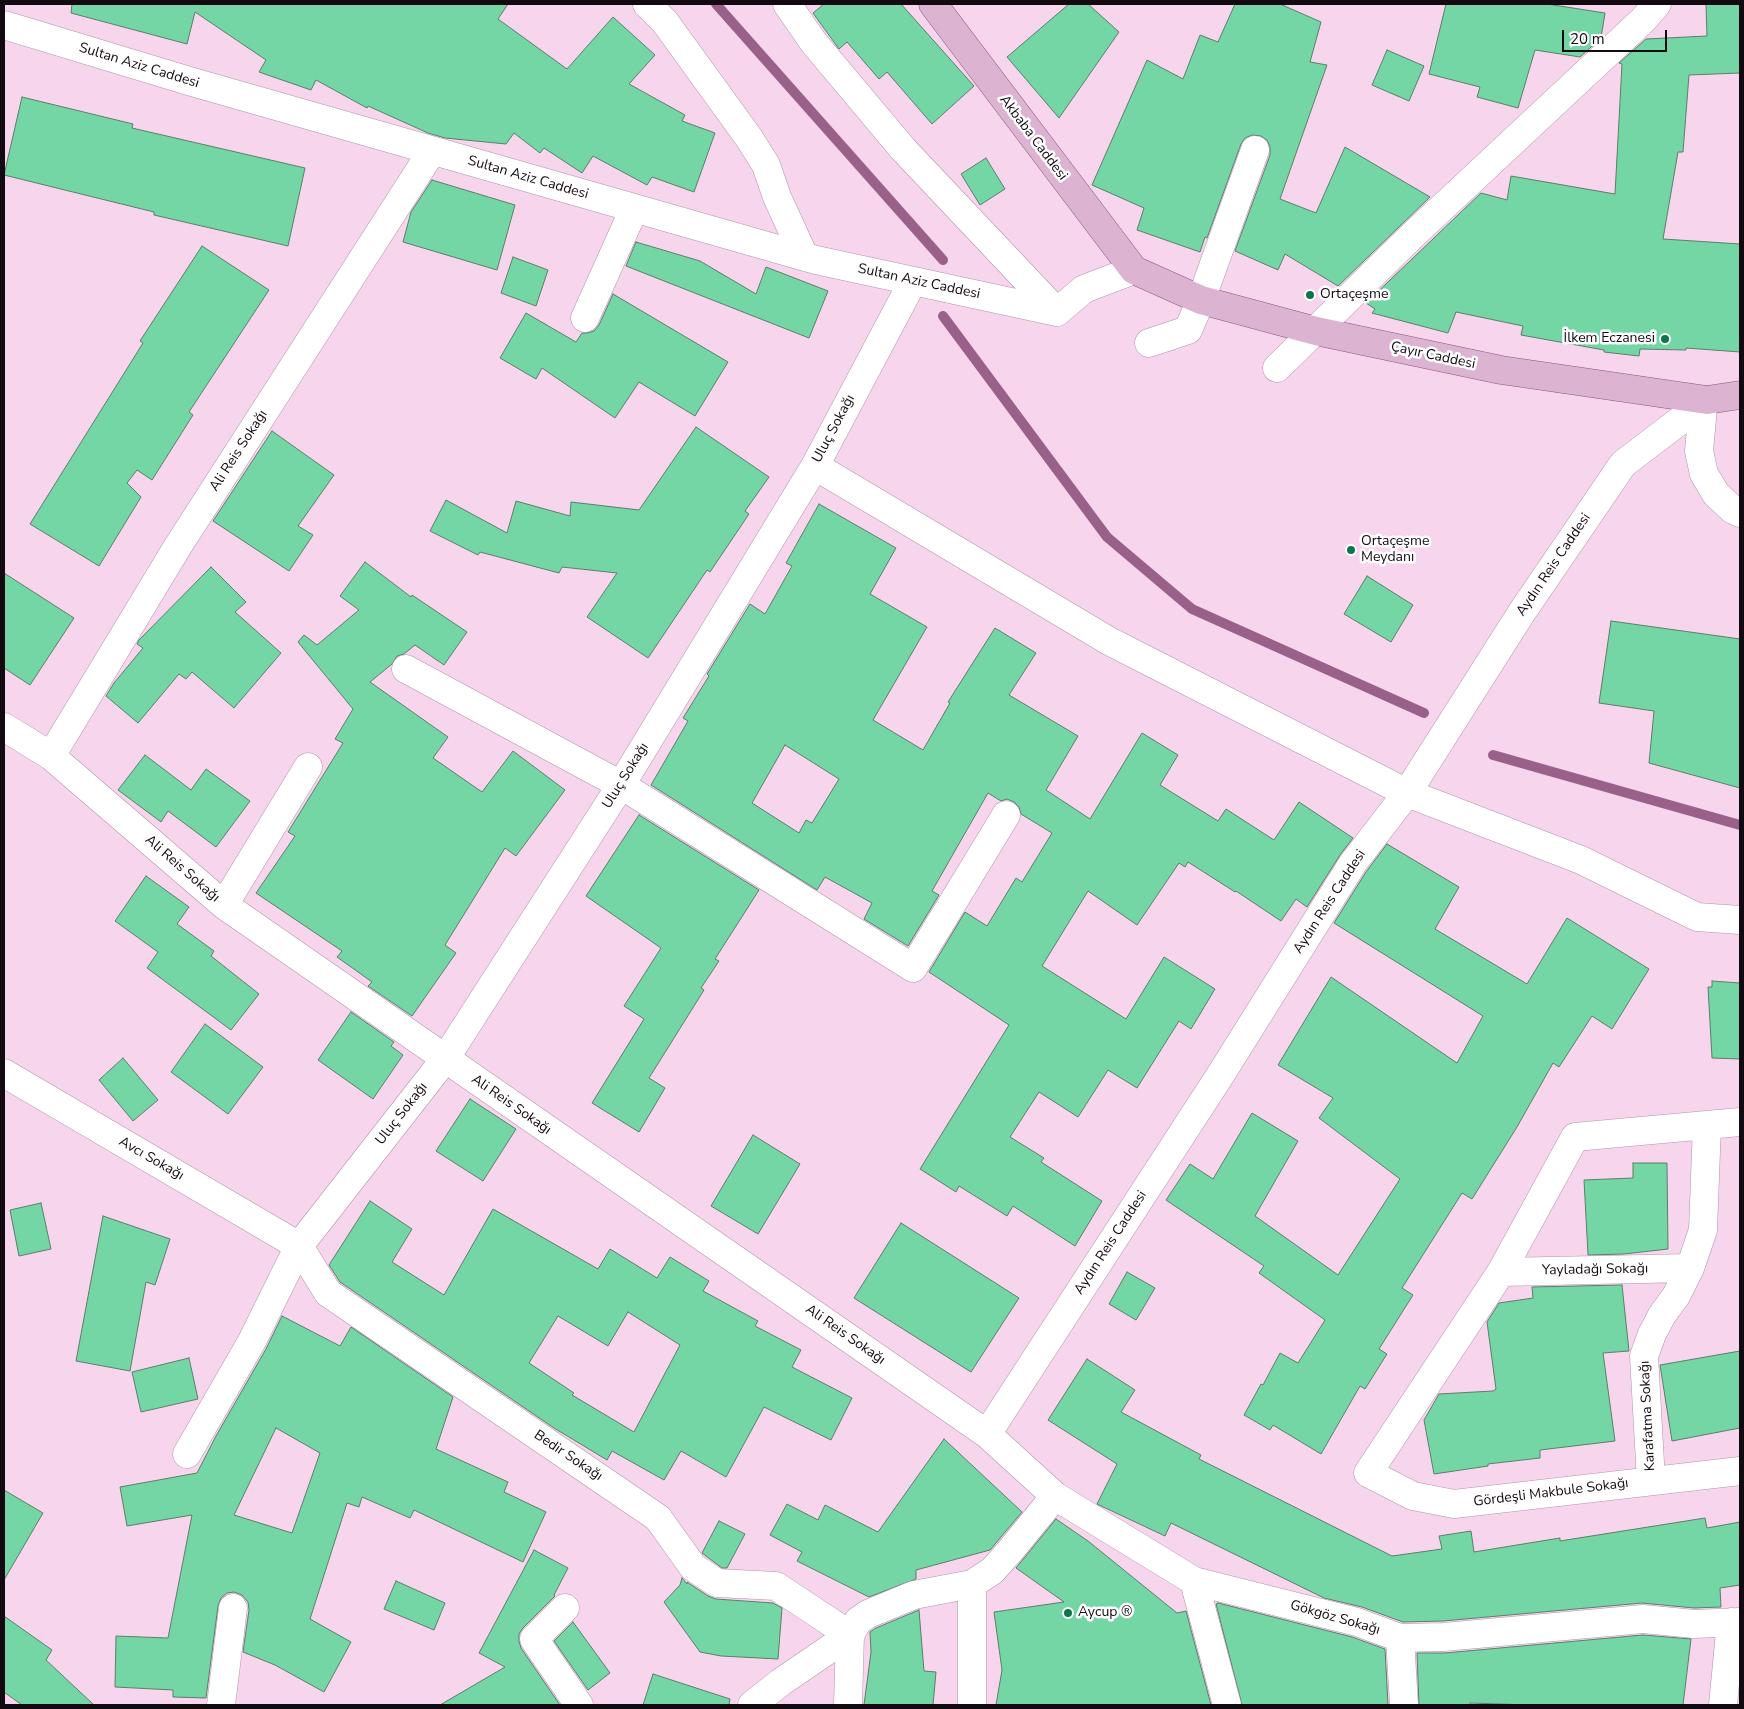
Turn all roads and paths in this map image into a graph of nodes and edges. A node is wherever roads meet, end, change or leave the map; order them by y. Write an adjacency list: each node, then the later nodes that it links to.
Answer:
1 (647, 4): 9 (street)
2 (787, 4): 13 (street)
3 (932, 4): 10 (main road, Akbaba Caddesi)
4 (1657, 4): 15 (street)
5 (4, 24): 7 (street, Sultan Aziz Caddesi)
6 (1254, 150): 12 (street)
7 (432, 151): 8 (street, Sultan Aziz Caddesi); 24 (street, Ali Reis Sokağı)
8 (634, 208): 9 (street, Sultan Aziz Caddesi); 14 (street)
9 (804, 256): 11 (street, Sultan Aziz Caddesi)
10 (1134, 270): 12 (main road, Çayır Caddesi); 13 (street)
11 (913, 281): 13 (street, Sultan Aziz Caddesi); 20 (street, Uluç Sokağı)
12 (1201, 300): 15 (main road, Çayır Caddesi); 16 (street)
13 (1057, 312)
14 (585, 318)
15 (1316, 331): 17 (street); 19 (main road, Çayır Caddesi)
16 (1149, 343)
17 (1277, 368)
18 (1740, 395): 19 (main road, Çayır Caddesi)
19 (1707, 400): 21 (street); 27 (street, Aydın Reis Caddesi)
20 (815, 466): 26 (street, Uluç Sokağı); 27 (street)
21 (1740, 513)
22 (406, 669): 26 (street)
23 (4, 727): 24 (street, Ali Reis Sokağı)
24 (50, 756): 29 (street, Ali Reis Sokağı)
25 (308, 767): 29 (street)
26 (621, 785): 28 (street); 31 (street, Uluç Sokağı)
27 (1407, 793): 30 (street); 38 (street, Aydın Reis Caddesi)
28 (1006, 814)
29 (224, 905): 31 (street, Ali Reis Sokağı)
30 (1740, 920)
31 (445, 1059): 35 (street, Uluç Sokağı); 38 (street, Ali Reis Sokağı)
32 (4, 1072): 35 (street, Avcı Sokağı)
33 (1740, 1122): 34 (street)
34 (1707, 1125): 36 (street, Karafatma Sokağı); 37 (street)
35 (299, 1246): 39 (street, Uluç Sokağı); 48 (street, Bedir Sokağı)
36 (1690, 1268): 37 (street, Yayladağı Sokağı); 41 (street, Karafatma Sokağı)
37 (1501, 1272): 41 (street, Gördeşli Makbule Sokağı)
38 (987, 1434): 42 (street, Gökgöz Sokağı)
39 (188, 1454)
40 (1740, 1471): 41 (street, Gördeşli Makbule Sokağı)
41 (1651, 1481)
42 (1055, 1496): 43 (street, Gökgöz Sokağı); 44 (street)
43 (1194, 1581): 49 (street, Gökgöz Sokağı); 55 (street)
44 (972, 1584): 48 (street); 54 (street)
45 (233, 1608): 50 (street)
46 (565, 1608): 51 (street)
47 (1736, 1622): 49 (street, Gökgöz Sokağı); 57 (street)
48 (850, 1635): 52 (street); 53 (street)
49 (1400, 1638): 56 (street)
50 (222, 1705)
51 (579, 1705)
52 (752, 1705)
53 (848, 1705)
54 (972, 1705)
55 (1227, 1705)
56 (1404, 1705)
57 (1723, 1705)

